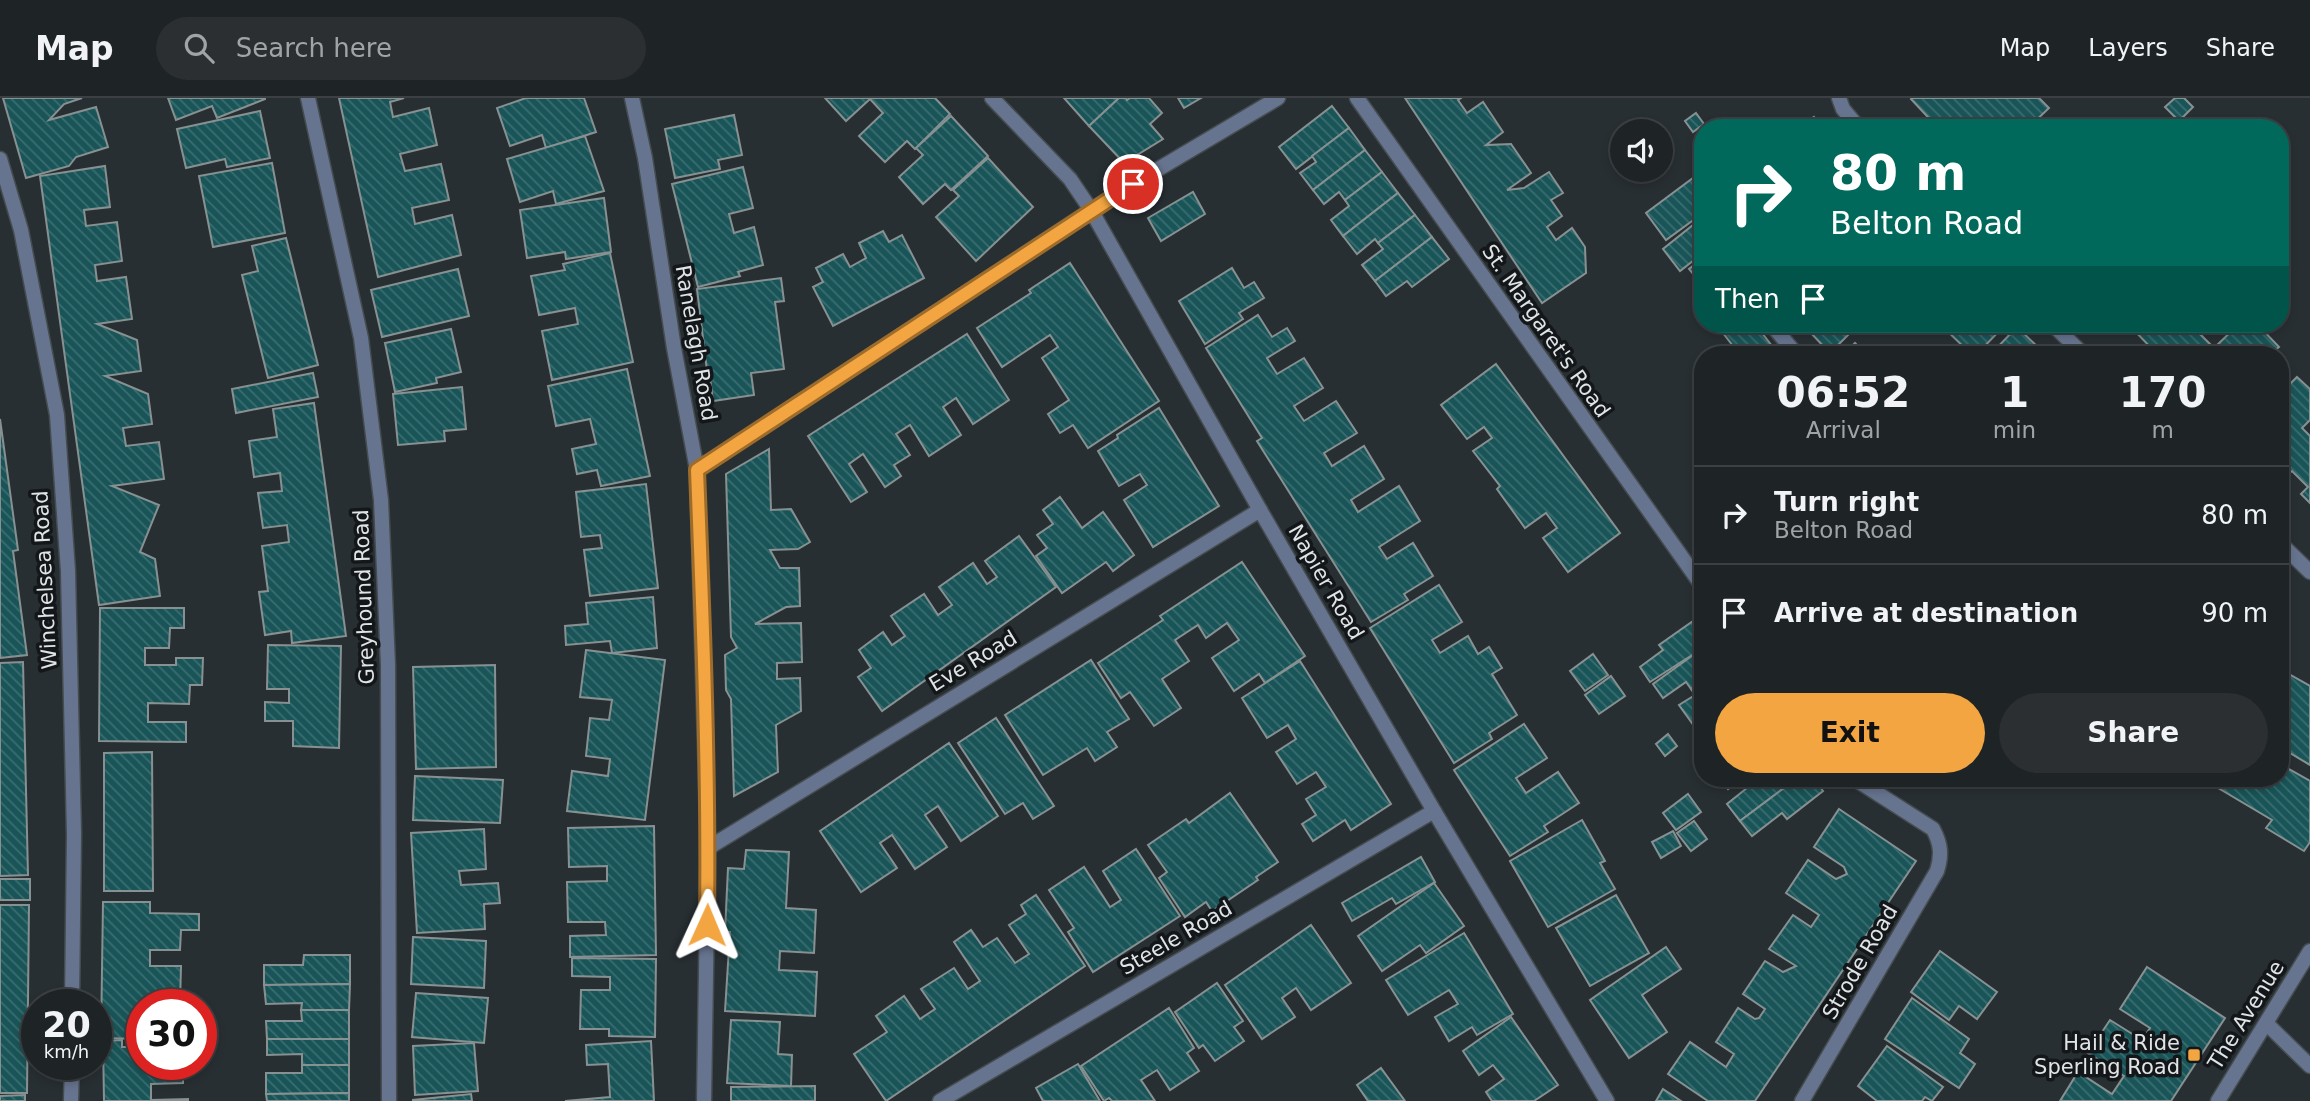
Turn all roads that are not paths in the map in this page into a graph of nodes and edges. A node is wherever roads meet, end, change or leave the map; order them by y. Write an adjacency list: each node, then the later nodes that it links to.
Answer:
1 (308, 98): 27 (street, Greyhound Road)
2 (632, 98): 12 (street, Ranelagh Road)
3 (992, 98): 9 (street, Napier Road)
4 (1278, 98): 9 (street)
5 (1357, 98): 16 (street, St. Margaret's Road)
6 (1839, 98): 7 (street)
7 (1851, 119)
8 (0, 159): 21 (street, Winchelsea Road)
9 (1091, 210): 12 (street); 13 (street, Napier Road)
10 (2061, 333): 11 (street)
11 (2075, 346)
12 (697, 470): 19 (street, Ranelagh Road)
13 (1260, 510): 18 (street, Napier Road); 19 (street, Eve Road)
14 (2289, 552): 15 (street)
15 (2310, 572)
16 (1694, 574)
17 (1867, 787): 30 (street, Strode Road)
18 (1434, 811): 25 (street, Napier Road); 29 (street, Steele Road)
19 (708, 848): 28 (street, Ranelagh Road)
20 (2310, 951): 22 (street, The Avenue)
21 (72, 989)
22 (2267, 1024): 23 (street); 31 (street, The Avenue)
23 (2310, 1066)
24 (72, 1080): 26 (street)
25 (1600, 1099)
26 (71, 1101)
27 (389, 1101)
28 (704, 1101)
29 (940, 1101)
30 (1802, 1101)
31 (2218, 1101)

